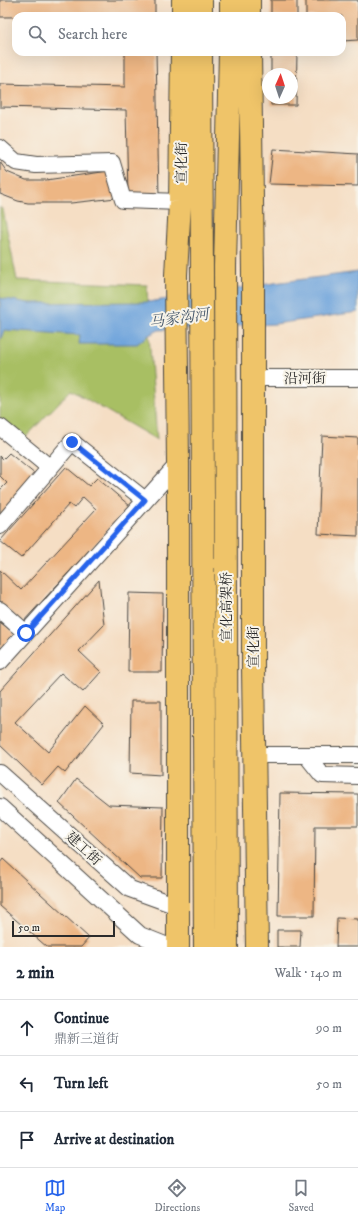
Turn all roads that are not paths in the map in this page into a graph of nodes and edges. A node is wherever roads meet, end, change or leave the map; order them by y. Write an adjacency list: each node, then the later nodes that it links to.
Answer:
1 (183, 0): 5 (highway)
2 (201, 0): 6 (highway)
3 (231, 0): 7 (highway)
4 (249, 0): 8 (highway)
5 (182, 12)
6 (201, 12)
7 (231, 12)
8 (249, 12)
9 (182, 56): 14 (highway, 宣化街)
10 (201, 56): 15 (highway, 宣化街)
11 (230, 56): 36 (highway, 宣化高架桥)
12 (250, 56): 16 (highway, 宣化街)
13 (0, 148): 14 (street)
14 (180, 202): 19 (highway, 宣化街)
15 (202, 268): 35 (highway, 宣化高架桥)
16 (253, 378): 17 (street, 沿河街); 26 (highway, 宣化街)
17 (358, 378)
18 (0, 428): 20 (street)
19 (178, 464): 21 (street); 32 (highway)
20 (49, 467): 21 (street); 22 (street)
21 (145, 500): 24 (street)
22 (0, 526)
23 (0, 610): 24 (street)
24 (26, 633): 25 (street)
25 (0, 662)
26 (254, 755): 27 (street); 37 (highway, 宣化街)
27 (306, 755): 28 (street); 30 (street)
28 (358, 755)
29 (0, 773): 32 (street, 建工街)
30 (358, 776)
31 (0, 807): 33 (street, 建工街)
32 (177, 906): 34 (highway)
33 (170, 947)
34 (178, 947)
35 (205, 947)
36 (227, 947)
37 (258, 947)

